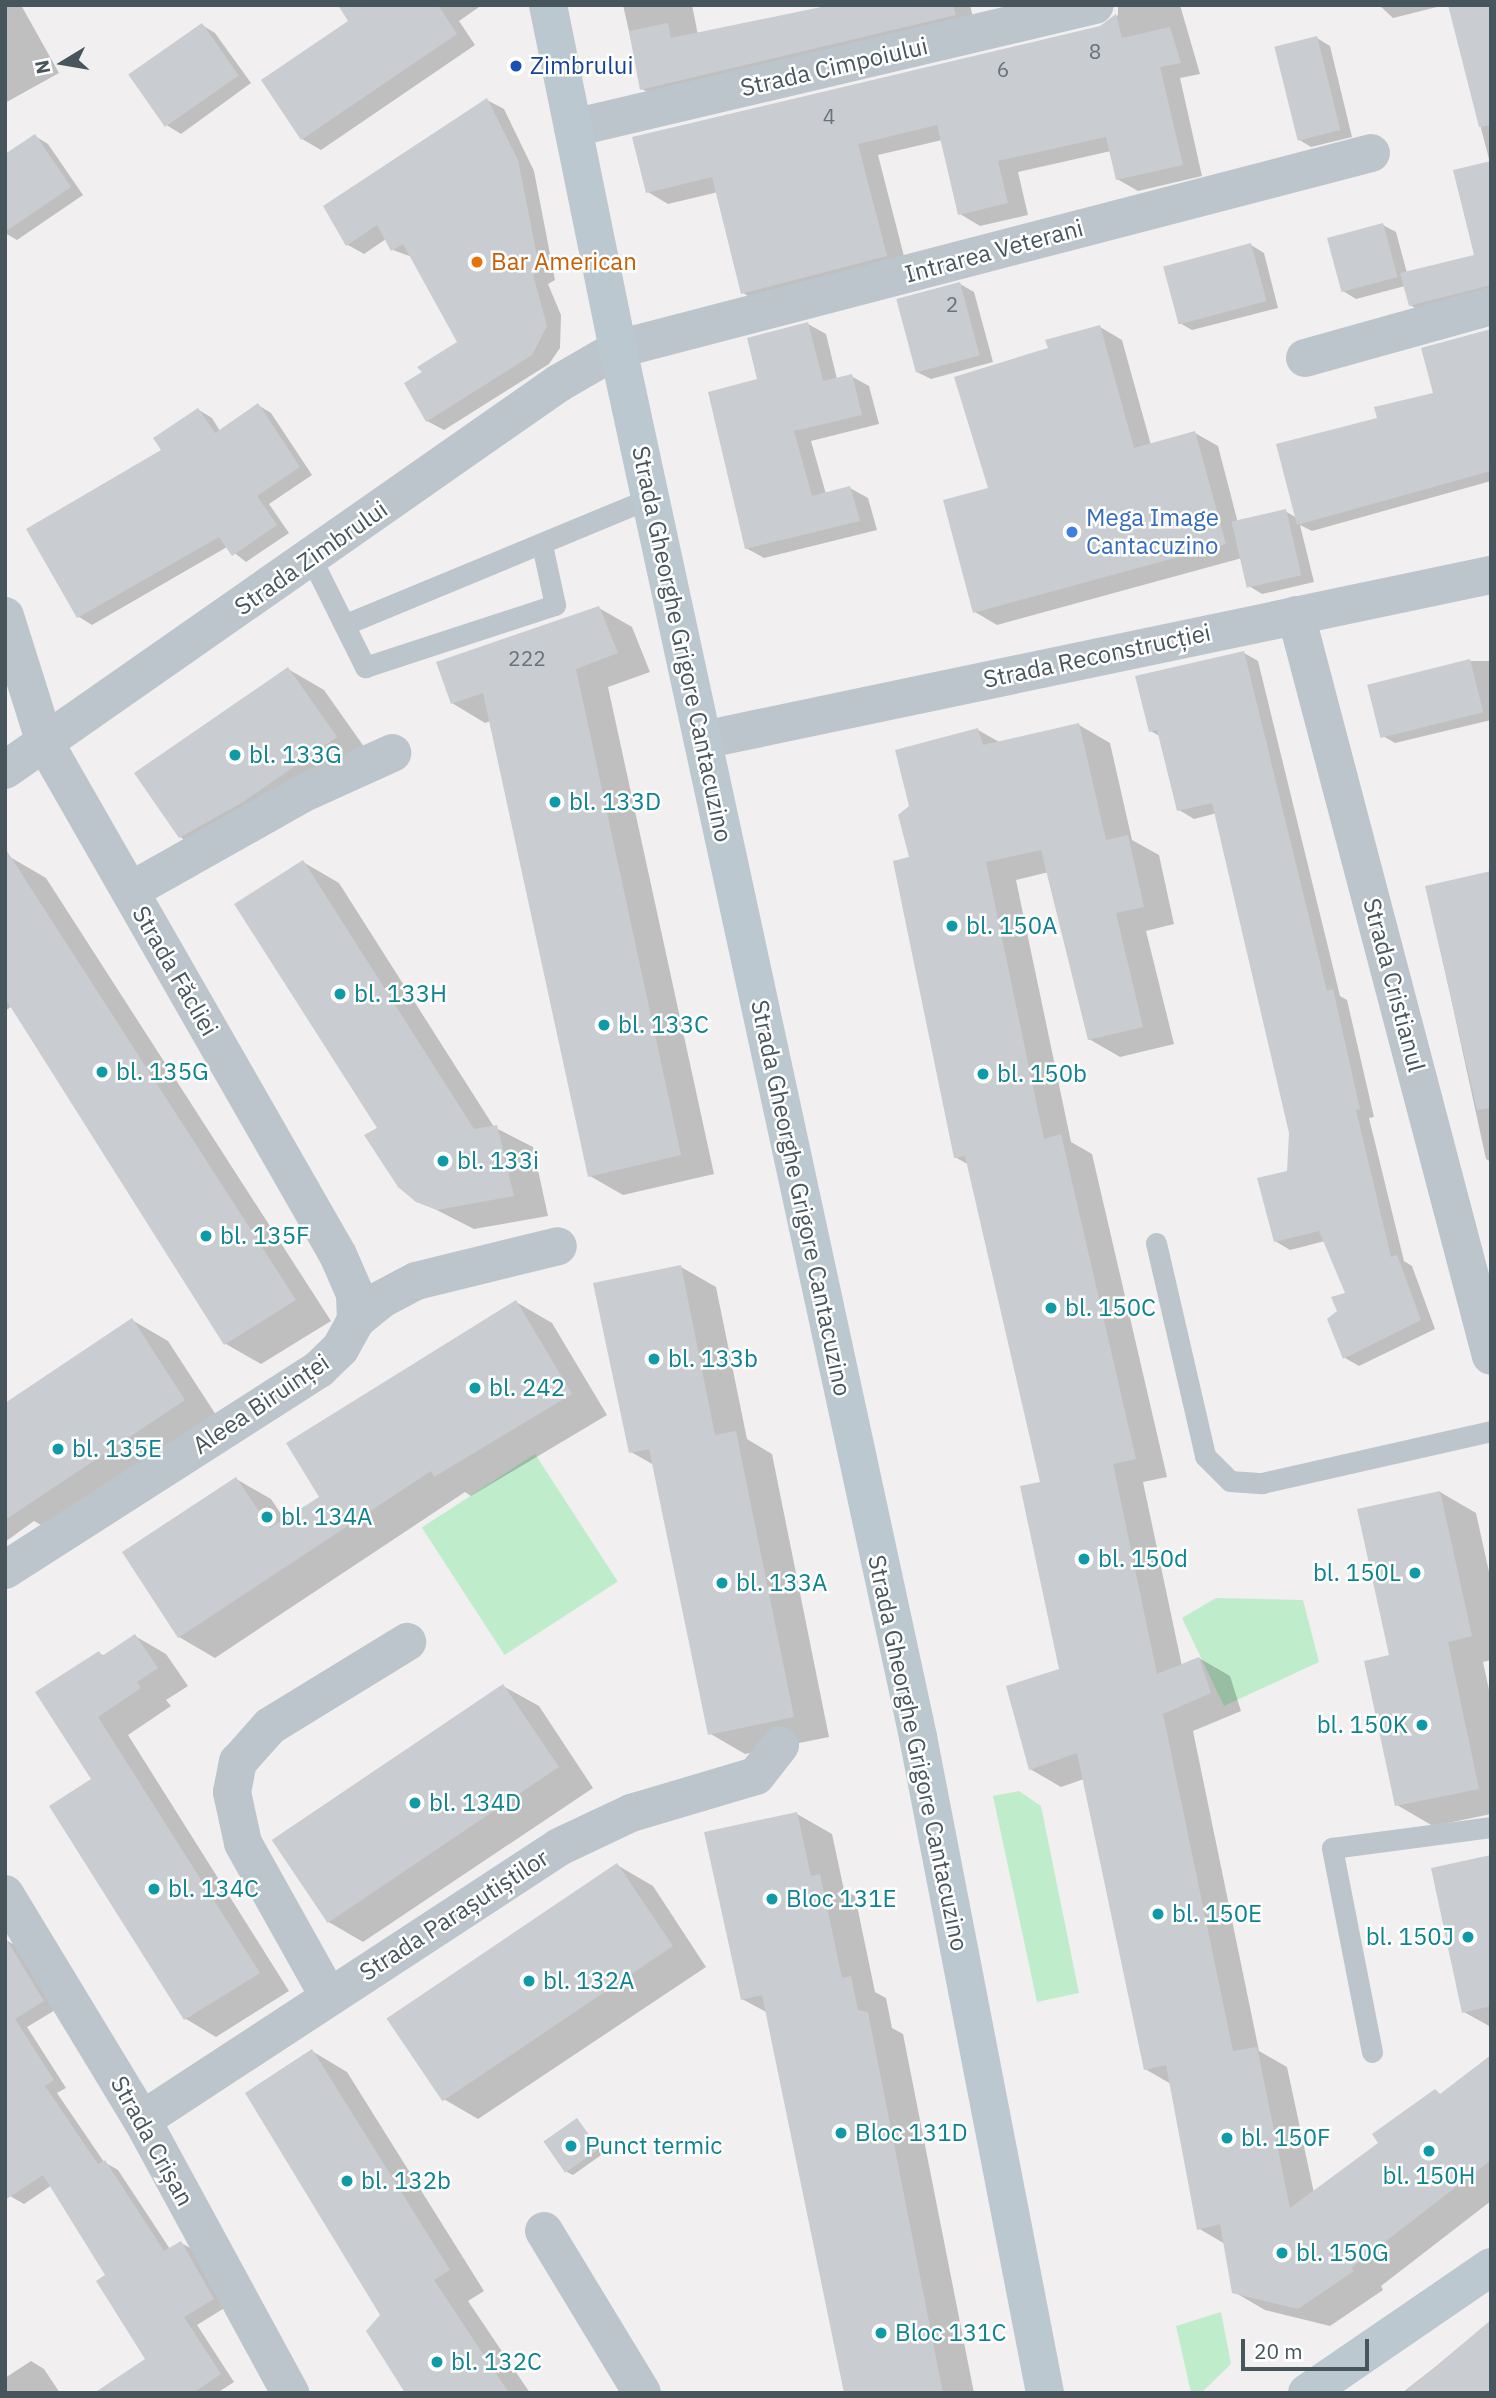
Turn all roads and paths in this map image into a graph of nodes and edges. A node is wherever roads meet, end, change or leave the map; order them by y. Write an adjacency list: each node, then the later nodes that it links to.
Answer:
1 (548, 5): 3 (main road, Strada Gheorghe Grigore Cantacuzino)
2 (1095, 5): 3 (street, Strada Cimpoiului)
3 (573, 128): 6 (main road, Strada Gheorghe Grigore Cantacuzino)
4 (1371, 153): 6 (street, Intrarea Veterani)
5 (1491, 306): 7 (street)
6 (618, 349): 8 (main road, Strada Gheorghe Grigore Cantacuzino); 10 (street, Strada Zimbrului)
7 (1306, 358)
8 (650, 498): 9 (lane); 15 (main road, Strada Gheorghe Grigore Cantacuzino)
9 (542, 545): 14 (lane); 14 (lane)
10 (312, 558): 14 (lane); 16 (street, Strada Zimbrului)
11 (1491, 575): 12 (street, Strada Reconstrucției)
12 (1296, 615): 15 (street, Strada Reconstrucției); 23 (street, Strada Cristianul)
13 (5, 616): 16 (street, Strada Făcliei)
14 (346, 624)
15 (703, 740): 37 (main road, Strada Gheorghe Grigore Cantacuzino)
16 (45, 743): 18 (street, Strada Zimbrului); 19 (street, Strada Făcliei)
17 (392, 753): 19 (street)
18 (5, 770)
19 (130, 891): 22 (street, Strada Făcliei)
20 (1156, 1242): 24 (lane)
21 (558, 1246): 22 (street, Aleea Biruinței)
22 (355, 1320): 25 (street, Aleea Biruinței)
23 (1491, 1356)
24 (1491, 1431)
25 (10, 1555)
26 (407, 1642): 30 (street)
27 (780, 1745): 30 (street, Strada Parașutiștilor)
28 (1491, 1828): 31 (lane)
29 (5, 1894): 32 (street, Strada Crișan)
30 (330, 1997): 32 (street, Strada Parașutiștilor)
31 (1372, 2052)
32 (142, 2120): 35 (street, Strada Crișan)
33 (544, 2231): 36 (street)
34 (1491, 2267): 38 (main road)
35 (290, 2393)
36 (642, 2393)
37 (1045, 2393)
38 (1307, 2393)

